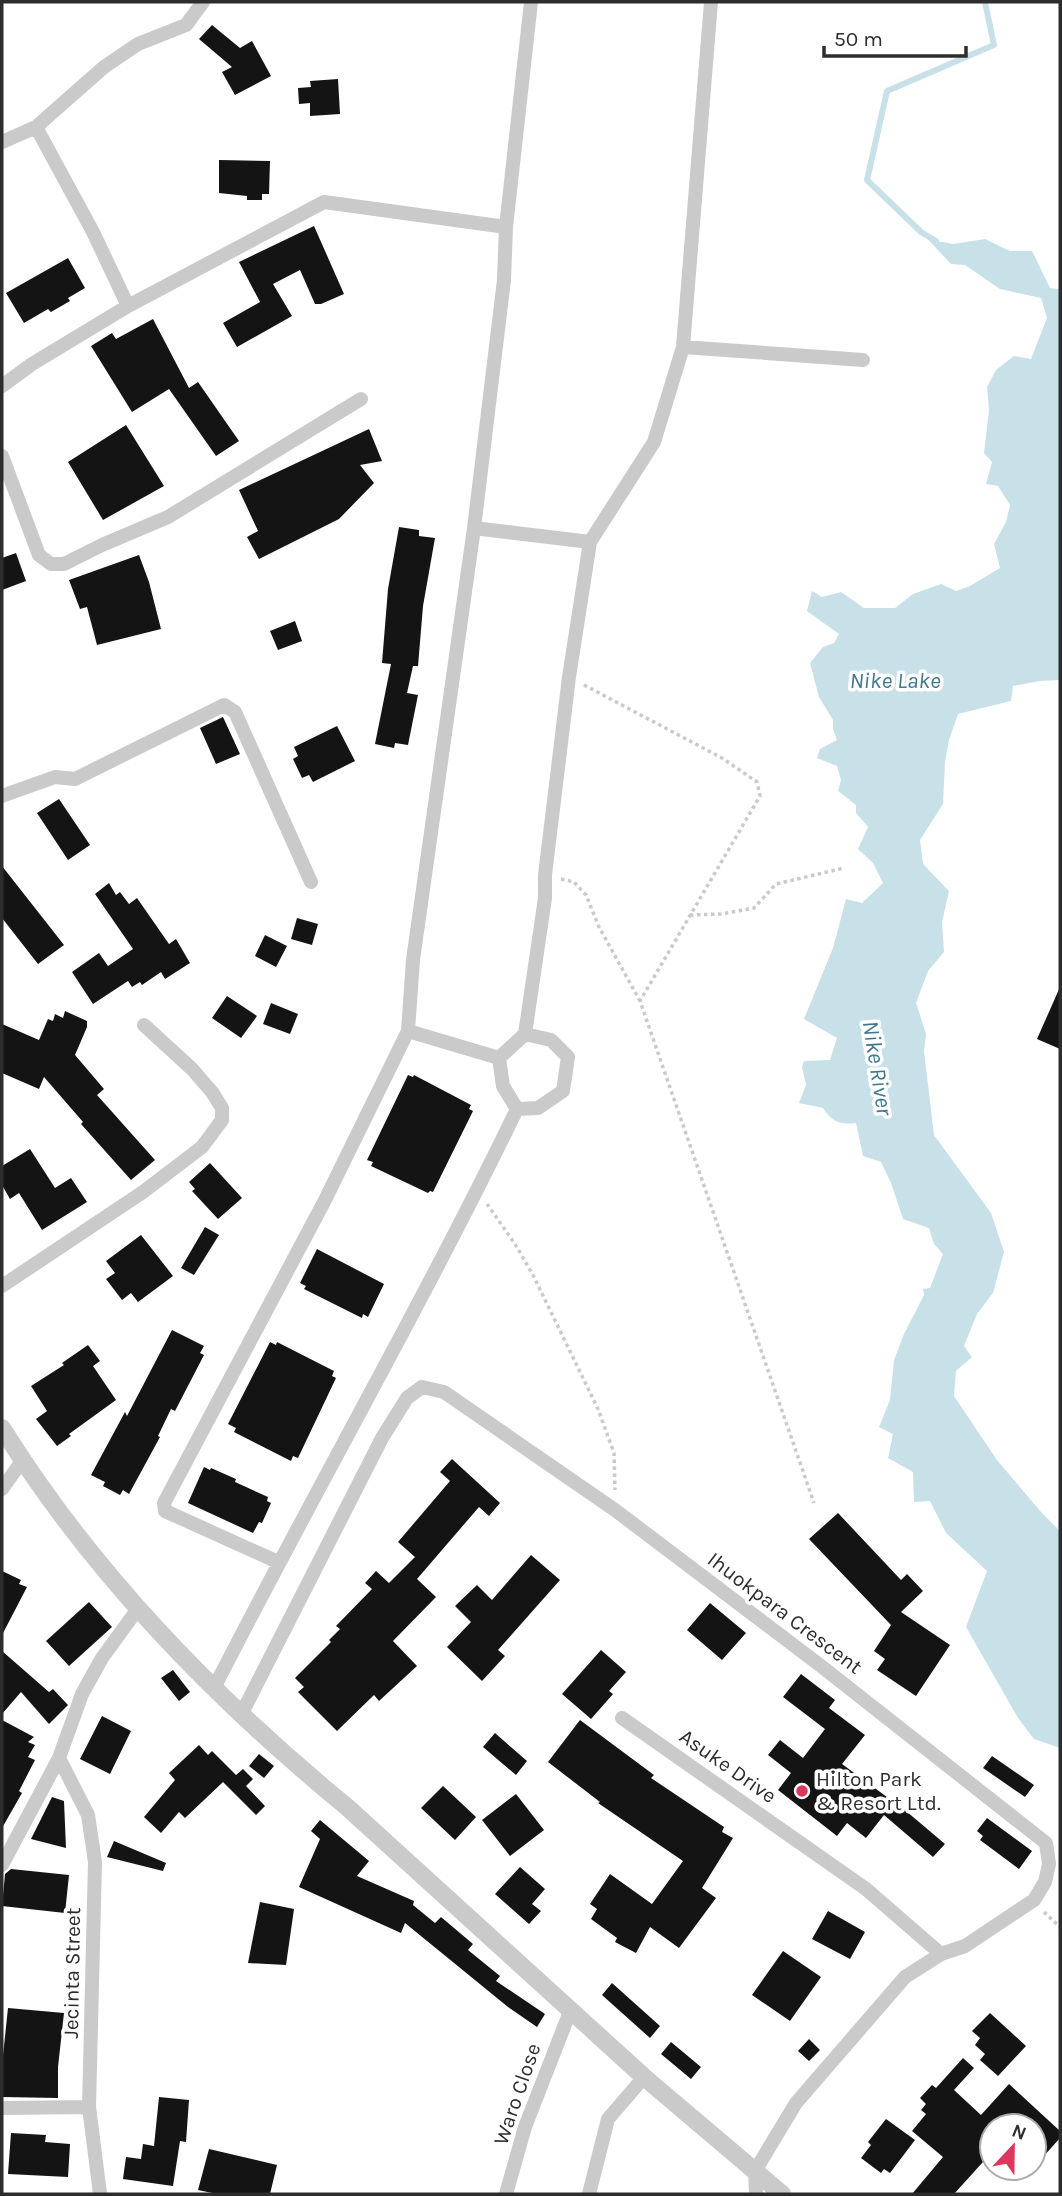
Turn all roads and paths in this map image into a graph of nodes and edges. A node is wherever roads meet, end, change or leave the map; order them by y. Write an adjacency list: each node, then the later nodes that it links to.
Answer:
1 (203, 2): 4 (street)
2 (531, 2): 6 (street)
3 (711, 2): 8 (street)
4 (36, 127): 5 (street); 7 (street)
5 (2, 142)
6 (506, 228): 7 (street); 13 (street)
7 (128, 306): 10 (street)
8 (683, 347): 9 (street); 14 (street)
9 (863, 360)
10 (2, 386)
11 (361, 399): 12 (street)
12 (2, 456)
13 (474, 528): 14 (street); 23 (street)
14 (590, 542): 15 (street)
15 (569, 677): 18 (street); 20 (path)
16 (2, 796): 19 (street)
17 (844, 868): 20 (path)
18 (545, 874): 21 (path); 24 (street)
19 (310, 882)
20 (690, 915): 21 (path)
21 (640, 1001): 32 (path)
22 (144, 1025): 28 (street)
23 (408, 1031): 25 (street); 34 (street)
24 (524, 1034): 25 (street); 26 (street)
25 (499, 1058): 26 (street)
26 (517, 1109): 27 (street)
27 (477, 1191): 33 (path); 34 (street)
28 (2, 1286)
29 (2, 1428): 30 (street)
30 (22, 1461): 31 (street); 35 (street)
31 (2, 1489)
32 (814, 1503)
33 (615, 1510): 37 (street, Ihuokpara Crescent); 41 (street, Ihuokpara Crescent)
34 (278, 1562): 36 (street)
35 (137, 1610): 36 (street); 39 (street)
36 (214, 1688): 37 (street)
37 (241, 1715): 44 (street)
38 (622, 1718): 43 (street, Asuke Drive)
39 (59, 1758): 40 (street); 46 (street, Jecinta Street)
40 (2, 1865)
41 (1034, 1900): 42 (path); 43 (street)
42 (1060, 1927)
43 (941, 1954): 48 (street)
44 (571, 2009): 45 (street); 50 (street, Waro Close)
45 (644, 2077): 48 (street); 51 (street)
46 (89, 2107): 47 (street); 49 (street, Jecinta Street)
47 (2, 2108)
48 (755, 2171): 52 (street); 53 (street)
49 (100, 2194)
50 (506, 2194)
51 (589, 2194)
52 (757, 2194)
53 (782, 2194)

